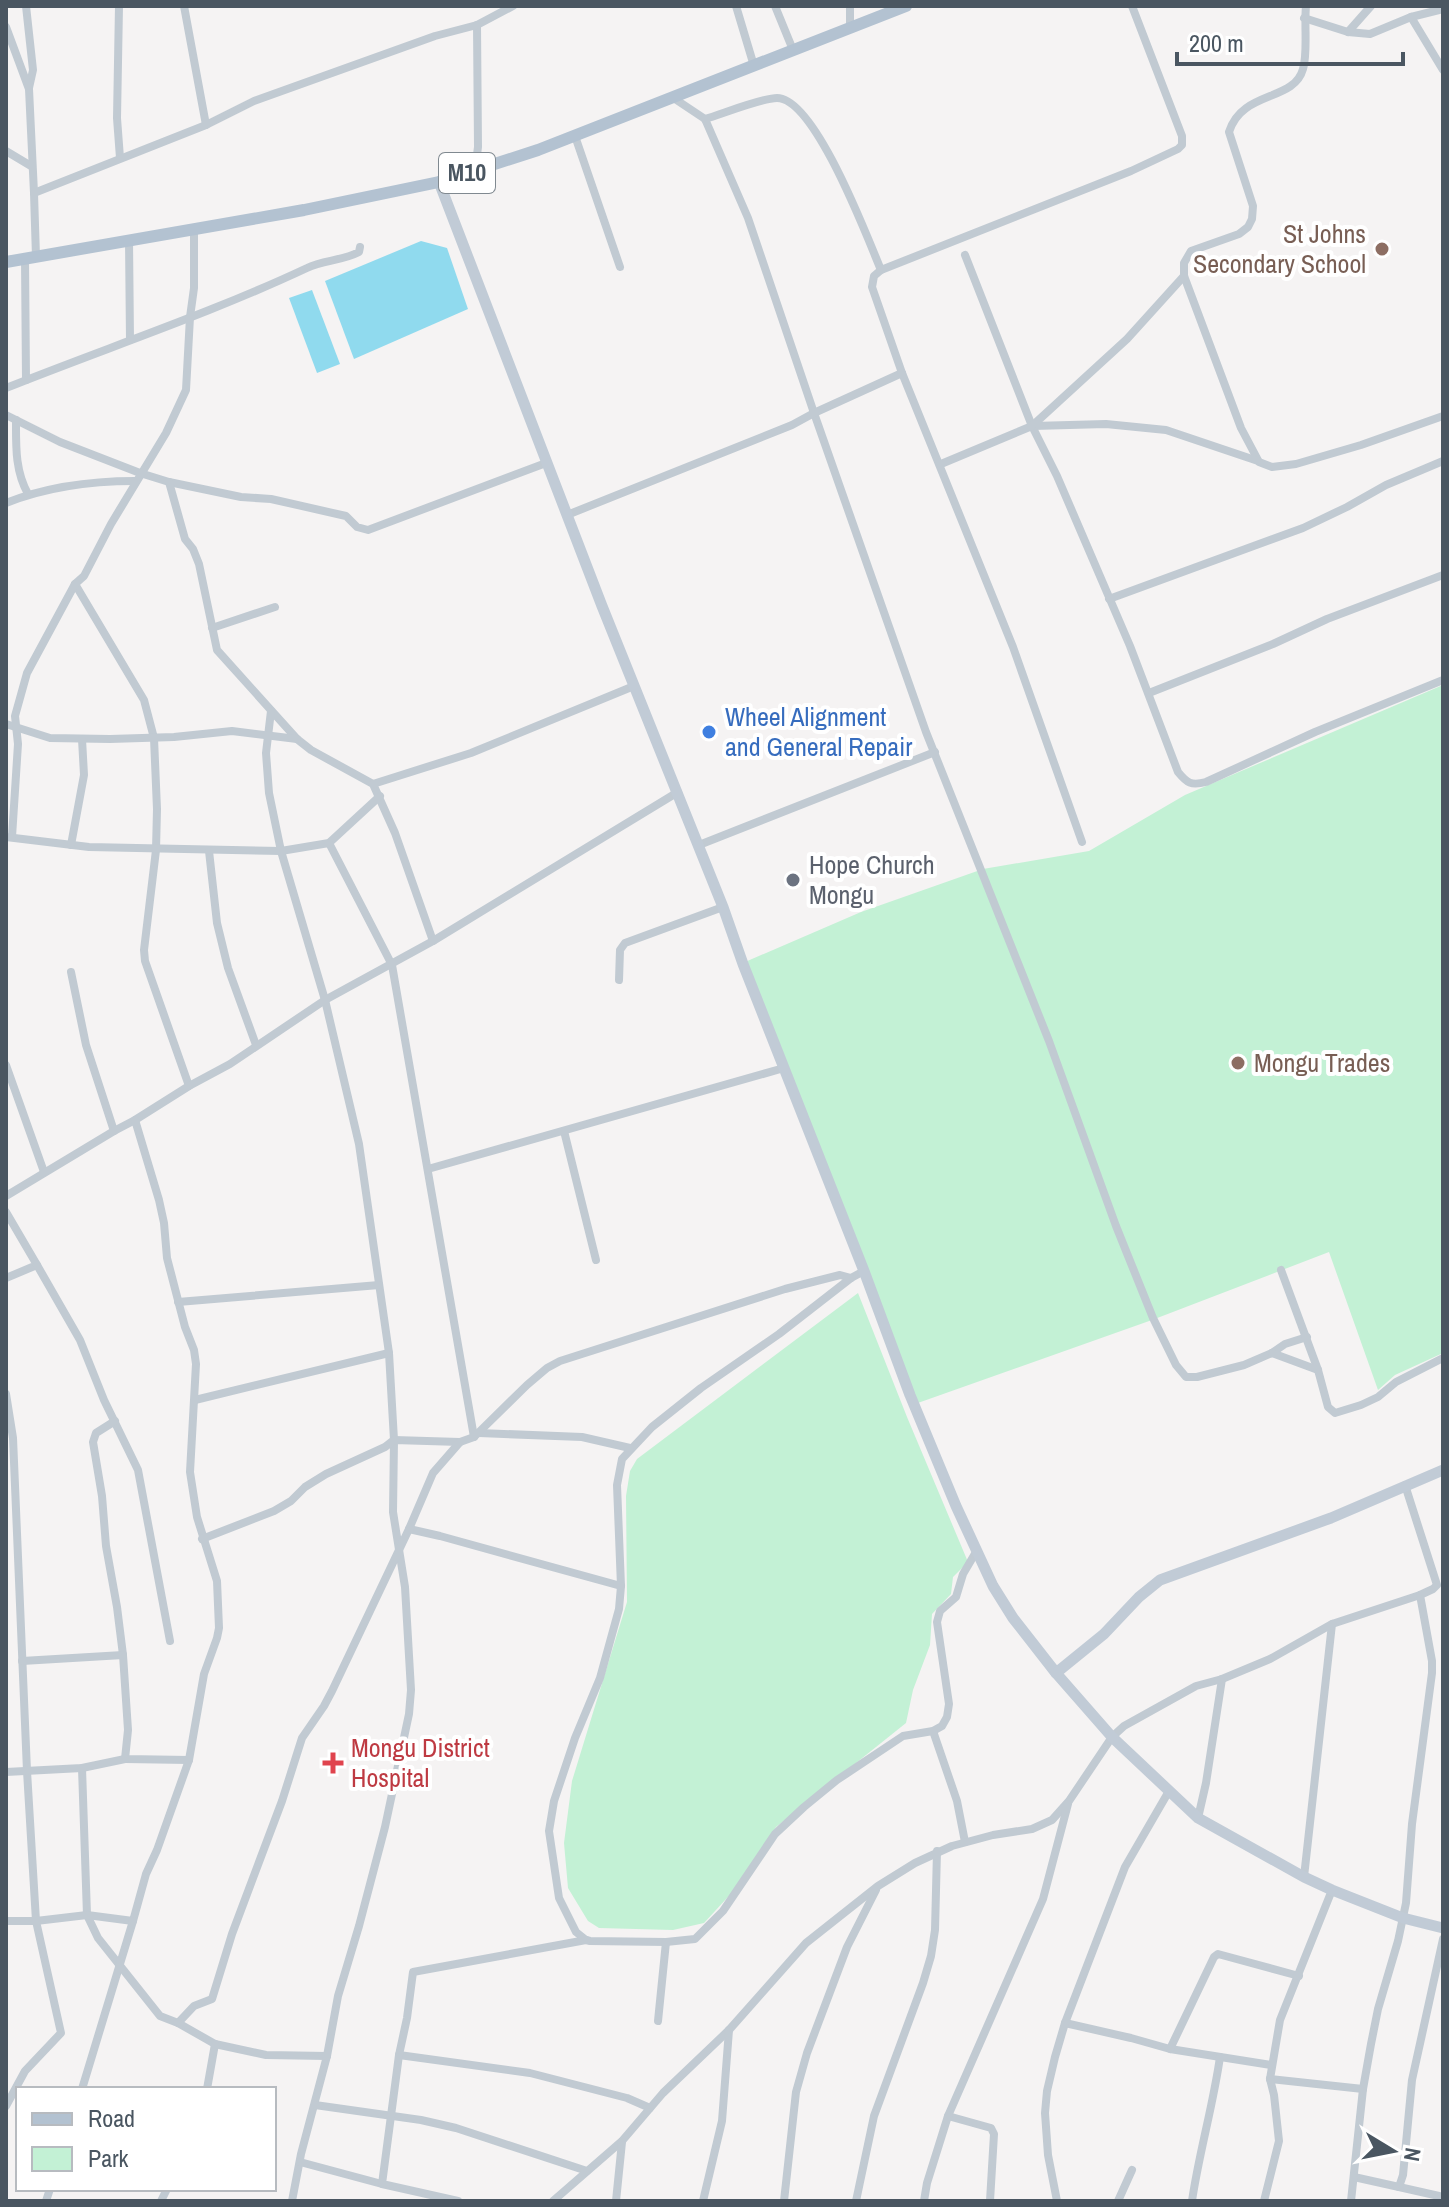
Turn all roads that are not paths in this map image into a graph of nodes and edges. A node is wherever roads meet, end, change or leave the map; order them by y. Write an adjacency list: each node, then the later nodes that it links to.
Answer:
1 (26, 6): 22 (street)
2 (119, 6): 28 (street)
3 (184, 6): 25 (street)
4 (513, 6): 15 (street)
5 (736, 6): 20 (street)
6 (775, 6): 19 (street)
7 (850, 6): 17 (street)
8 (906, 6): 17 (main road, M10)
9 (1132, 6): 40 (street)
10 (1306, 6): 14 (street)
11 (1371, 6): 18 (street)
12 (1443, 9): 13 (street)
13 (1411, 17): 18 (street); 21 (street)
14 (1304, 18): 18 (street); 41 (street)
15 (477, 25): 25 (street); 30 (street)
16 (6, 27): 22 (street)
17 (850, 28): 19 (main road, M10)
18 (1348, 32)
19 (793, 50): 20 (main road, M10)
20 (754, 66): 23 (main road, M10)
21 (1443, 70)
22 (29, 89): 29 (street)
23 (672, 97): 24 (street); 26 (main road, M10)
24 (705, 119): 40 (street); 47 (street)
25 (206, 125): 28 (street)
26 (575, 136): 30 (main road, M10); 39 (street)
27 (6, 151): 29 (street)
28 (120, 158): 32 (street)
29 (31, 166): 32 (street)
30 (475, 170): 31 (main road, M10)
31 (439, 182): 33 (main road, M10); 54 (main road)
32 (34, 193): 37 (street)
33 (194, 229): 34 (main road, M10); 42 (street)
34 (129, 240): 37 (main road, M10); 43 (street)
35 (360, 247): 42 (street)
36 (965, 255): 51 (street)
37 (30, 258): 38 (main road, M10); 45 (street)
38 (6, 262)
39 (620, 267)
40 (881, 270): 44 (street)
41 (1184, 276): 51 (street); 53 (street)
42 (190, 317): 43 (street); 56 (street)
43 (130, 340): 45 (street)
44 (902, 373): 47 (street); 55 (street)
45 (26, 380): 46 (street)
46 (6, 388)
47 (814, 413): 60 (street); 75 (street)
48 (6, 415): 50 (street)
49 (1443, 416): 53 (street)
50 (16, 420): 56 (street); 58 (street)
51 (1032, 426): 53 (street); 55 (street); 63 (street)
52 (1443, 461): 63 (street)
53 (1259, 462)
54 (546, 463): 57 (street); 60 (main road)
55 (941, 464): 80 (street)
56 (138, 477): 57 (street); 58 (street); 62 (street)
57 (169, 482): 65 (street)
58 (28, 494): 59 (street)
59 (6, 503)
60 (567, 515): 67 (main road)
61 (1443, 575): 68 (street)
62 (75, 584): 70 (street); 72 (street)
63 (1109, 599): 68 (street)
64 (275, 607): 65 (street)
65 (212, 628): 69 (street)
66 (1443, 680): 68 (street)
67 (634, 686): 76 (street); 77 (main road)
68 (1149, 693)
69 (271, 711): 71 (street); 74 (street)
70 (11, 725): 73 (street); 79 (street)
71 (268, 735): 72 (street); 74 (street); 86 (street)
72 (154, 738): 73 (street); 84 (street)
73 (82, 739): 82 (street)
74 (297, 739): 76 (street)
75 (935, 752): 83 (street); 114 (street)
76 (373, 784): 78 (street)
77 (678, 792): 83 (main road); 88 (street)
78 (380, 796): 81 (street); 88 (street)
79 (9, 837): 82 (street)
80 (1082, 842)
81 (329, 843): 86 (street); 89 (street)
82 (71, 845): 84 (street)
83 (699, 845): 87 (main road)
84 (156, 850): 85 (street); 96 (street)
85 (209, 851): 86 (street); 93 (street)
86 (281, 851): 92 (street)
87 (723, 907): 91 (street); 95 (main road)
88 (433, 941): 89 (street)
89 (392, 965): 92 (street); 100 (street)
90 (71, 972): 98 (street)
91 (619, 980)
92 (325, 1000): 93 (street); 110 (street)
93 (256, 1045): 96 (street)
94 (6, 1065): 101 (street)
95 (784, 1068): 99 (street); 107 (main road)
96 (189, 1086): 97 (street)
97 (135, 1120): 98 (street); 111 (street)
98 (114, 1131): 101 (street)
99 (564, 1131): 100 (street); 104 (street)
100 (428, 1169): 120 (street)
101 (44, 1172): 102 (street)
102 (6, 1196)
103 (6, 1212): 105 (street)
104 (596, 1260)
105 (37, 1265): 108 (street); 119 (street)
106 (1281, 1270): 112 (street)
107 (864, 1271): 109 (street); 129 (main road)
108 (6, 1278)
109 (851, 1278): 120 (street); 123 (street)
110 (379, 1285): 111 (street); 113 (street)
111 (178, 1302): 118 (street)
112 (1307, 1337): 114 (street); 116 (street)
113 (389, 1353): 118 (street); 121 (street)
114 (1272, 1353): 116 (street)
115 (1443, 1358): 116 (street)
116 (1318, 1370)
117 (6, 1394): 135 (street)
118 (195, 1400): 127 (street)
119 (115, 1421): 133 (street); 134 (street)
120 (476, 1435): 122 (street); 123 (street)
121 (394, 1440): 122 (street); 127 (street); 128 (street)
122 (460, 1442): 126 (street)
123 (630, 1448): 130 (street)
124 (1443, 1470): 125 (main road)
125 (1405, 1485): 131 (street); 136 (main road)
126 (409, 1529): 128 (street); 130 (street)
127 (202, 1539): 143 (street)
128 (400, 1550): 167 (street); 173 (street)
129 (976, 1552): 136 (main road); 140 (street)
130 (621, 1586): 162 (street)
131 (1420, 1595): 132 (street); 137 (street)
132 (1332, 1624): 139 (street); 152 (street)
133 (170, 1641)
134 (123, 1655): 135 (street); 142 (street)
135 (22, 1661): 145 (street)
136 (1056, 1673): 141 (main road)
137 (1432, 1673): 138 (street); 156 (street)
138 (1443, 1674)
139 (1222, 1679): 141 (street); 149 (street)
140 (933, 1731): 150 (street); 163 (street)
141 (1112, 1737): 147 (main road); 148 (street)
142 (125, 1759): 143 (street); 144 (street)
143 (189, 1760): 159 (street)
144 (82, 1768): 145 (street); 155 (street)
145 (27, 1771): 146 (street); 158 (street)
146 (6, 1772)
147 (1169, 1791): 149 (main road); 168 (street)
148 (1069, 1801): 150 (street); 185 (street)
149 (1198, 1818): 152 (main road)
150 (965, 1842): 151 (street)
151 (937, 1851): 153 (street); 200 (street)
152 (1304, 1877): 154 (main road)
153 (878, 1886): 169 (street); 199 (street)
154 (1332, 1890): 156 (main road); 165 (street)
155 (87, 1915): 158 (street); 159 (street); 164 (street)
156 (1403, 1918): 160 (main road); 181 (street)
157 (6, 1921): 158 (street)
158 (36, 1921): 177 (street)
159 (133, 1921): 164 (street)
160 (1443, 1928)
161 (1443, 1939): 193 (street)
162 (586, 1940): 163 (street); 172 (street)
163 (666, 1942): 166 (street)
164 (120, 1965): 167 (street); 178 (street)
165 (1299, 1976): 171 (street); 175 (street)
166 (658, 2021)
167 (178, 2023): 170 (street)
168 (1065, 2023): 171 (street); 203 (street)
169 (729, 2030): 184 (street); 198 (street)
170 (215, 2044): 173 (street); 179 (street)
171 (1170, 2049): 174 (street)
172 (399, 2055): 184 (street); 186 (street)
173 (327, 2056): 182 (street)
174 (1220, 2057): 175 (street); 205 (street)
175 (1271, 2065): 176 (street)
176 (1270, 2079): 181 (street); 206 (street)
177 (16, 2087)
178 (83, 2087)
179 (207, 2087)
180 (16, 2088): 183 (street)
181 (1363, 2089): 191 (street)
182 (315, 2105): 186 (street); 188 (street)
183 (6, 2106)
184 (650, 2108): 187 (street)
185 (948, 2116): 201 (street); 202 (street)
186 (392, 2117): 190 (street); 192 (street)
187 (622, 2141): 190 (street); 197 (street)
188 (300, 2162): 192 (street); 194 (street)
189 (1132, 2170): 204 (street)
190 (587, 2171): 196 (street)
191 (1354, 2177): 193 (street); 207 (street)
192 (382, 2184): 195 (street)
193 (1399, 2187): 208 (street)
194 (292, 2201)
195 (458, 2201)
196 (553, 2201)
197 (616, 2201)
198 (703, 2201)
199 (784, 2201)
200 (856, 2201)
201 (924, 2201)
202 (990, 2201)
203 (1057, 2201)
204 (1118, 2201)
205 (1192, 2201)
206 (1264, 2201)
207 (1351, 2201)
208 (1443, 2201)

